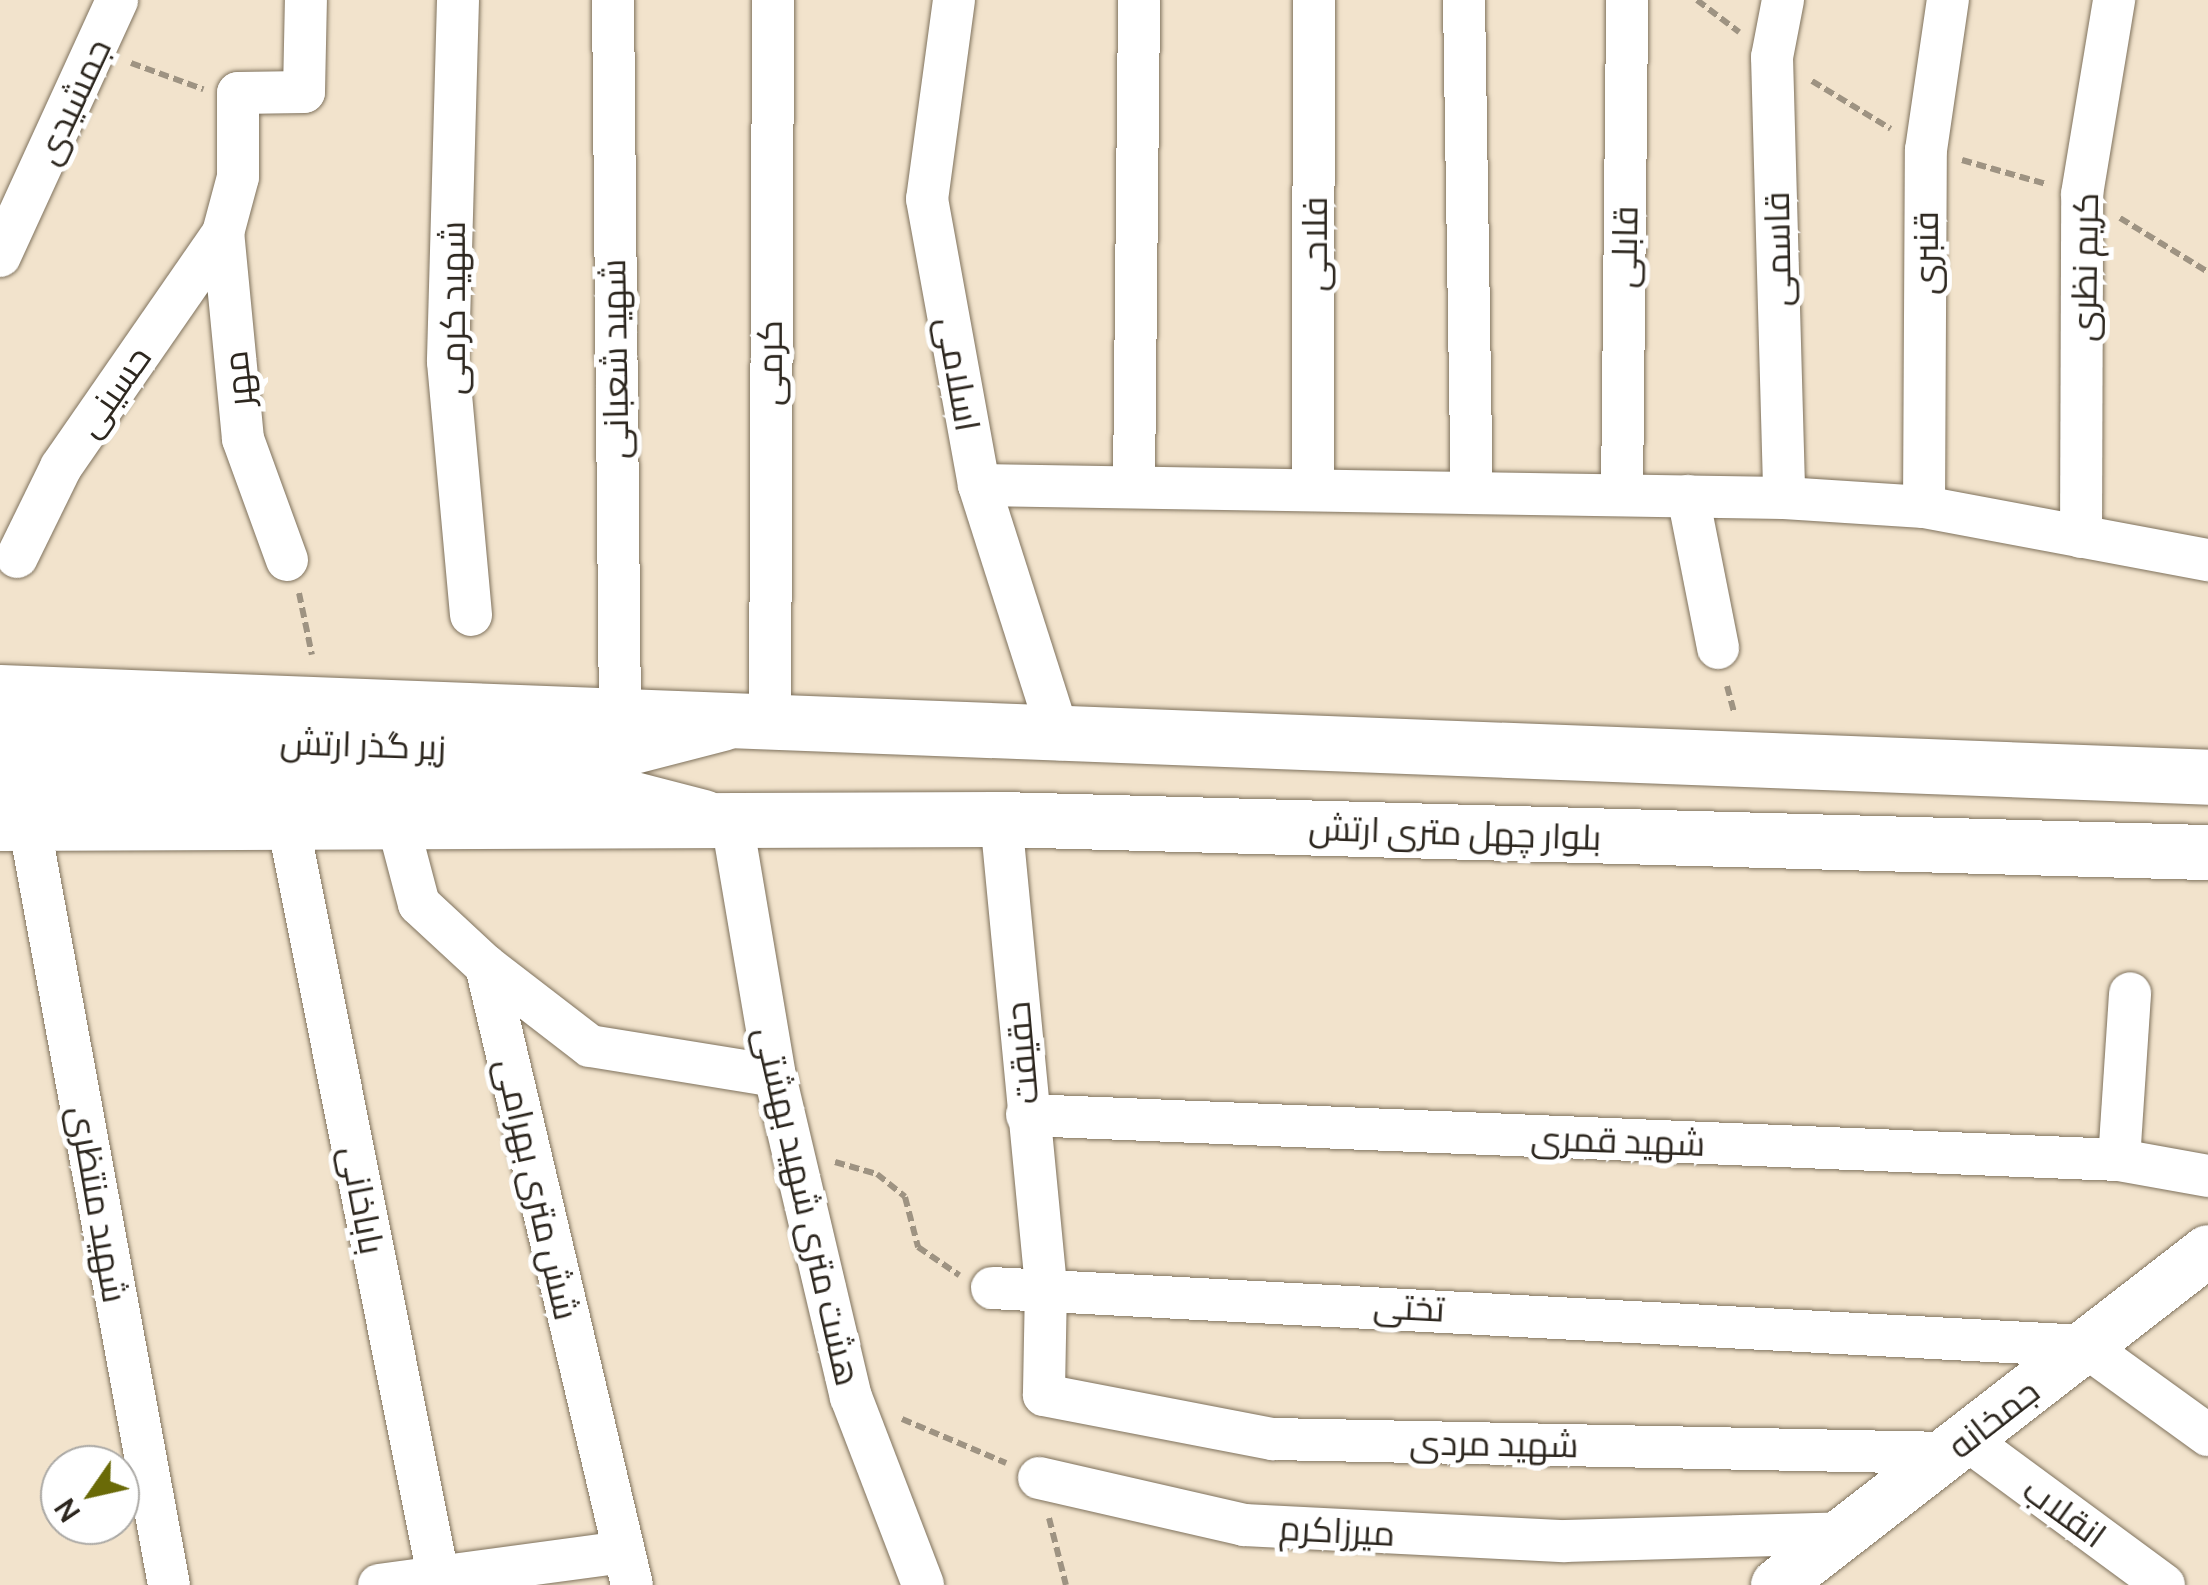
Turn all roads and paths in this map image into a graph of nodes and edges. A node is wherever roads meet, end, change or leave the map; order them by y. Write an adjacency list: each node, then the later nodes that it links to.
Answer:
1 (117, 0): 14 (street, جمشیدی)
2 (306, 0): 16 (street)
3 (458, 0): 34 (street, شهید کرمی)
4 (612, 0): 38 (street, شهید شعبانی)
5 (773, 0): 39 (street, کرمی)
6 (954, 0): 23 (street, اسلامی)
7 (1139, 0): 22 (street)
8 (1314, 0): 24 (street, فلاحی)
9 (1464, 0): 25 (street)
10 (1627, 0): 26 (street, قابلی)
11 (1783, 0): 15 (street, قاسمی)
12 (1948, 0): 17 (street, قنبری)
13 (2114, 0): 18 (street, کریم نظری)
14 (97, 49): 16 (path); 20 (street, جمشیدی)
15 (1772, 58): 17 (path); 28 (street, قاسمی)
16 (238, 93): 19 (street, مهر)
17 (1926, 150): 18 (path); 29 (street, قنبری)
18 (2082, 194): 21 (path); 30 (street, کریم نظری)
19 (223, 233): 31 (street, حسینی); 32 (street, مهر)
20 (0, 256)
21 (2208, 272)
22 (1134, 484): 23 (street); 24 (street)
23 (979, 485): 41 (street, اسلامی)
24 (1313, 487): 25 (street)
25 (1472, 490): 26 (street)
26 (1622, 495): 27 (street)
27 (1688, 496): 28 (street); 35 (street)
28 (1784, 498): 29 (street)
29 (1924, 507): 30 (street)
30 (2081, 536): 33 (street)
31 (17, 557)
32 (287, 560): 36 (path)
33 (2208, 560)
34 (471, 615)
35 (1718, 648): 42 (path)
36 (312, 655)
37 (0, 692): 38 (main road)
38 (620, 719): 39 (main road)
39 (746, 724): 40 (main road, زیر گذر ارتش); 41 (main road)
40 (0, 732)
41 (1060, 738): 42 (main road)
42 (1746, 762): 44 (main road)
43 (0, 772): 45 (main road, زیر گذر ارتش)
44 (2208, 777)
45 (717, 817): 46 (main road, بلوار چهل متری ارتش); 47 (main road); 53 (street, هشت متری شهید بهشتی)
46 (1000, 819): 50 (main road, بلوار چهل متری ارتش); 54 (street, حقیقت)
47 (397, 821): 48 (main road); 51 (street)
48 (288, 822): 49 (main road); 69 (street, باباخانی)
49 (15, 823): 70 (street, شهید منتظری)
50 (2208, 852)
51 (486, 966): 53 (street); 68 (street, شش متری بهرامی)
52 (2130, 993): 56 (street)
53 (775, 1076): 55 (street, هشت متری شهید بهشتی)
54 (1027, 1116): 56 (street, شهید قمری); 59 (street, حقیقت)
55 (794, 1160): 60 (path); 63 (street, هشت متری شهید بهشتی)
56 (2119, 1160): 57 (street, شهید قمری)
57 (2208, 1176)
58 (2208, 1251): 61 (street, جمخانه)
59 (1046, 1286): 60 (street, تختی); 61 (street, تختی); 62 (street, حقیقت)
60 (992, 1288)
61 (2085, 1346): 64 (street); 65 (street, جمخانه)
62 (1044, 1395): 65 (street, شهید مردی)
63 (850, 1396): 66 (path); 72 (street, هشت متری شهید بهشتی)
64 (2208, 1436)
65 (1957, 1446): 67 (street, جمخانه); 74 (street, انقلاب)
66 (1039, 1478): 67 (street, میرزاکرم)
67 (1845, 1532): 73 (street, جمخانه)
68 (628, 1569): 69 (street)
69 (438, 1576): 71 (street)
70 (169, 1585)
71 (379, 1585)
72 (923, 1585)
73 (1777, 1585)
74 (2164, 1585)

